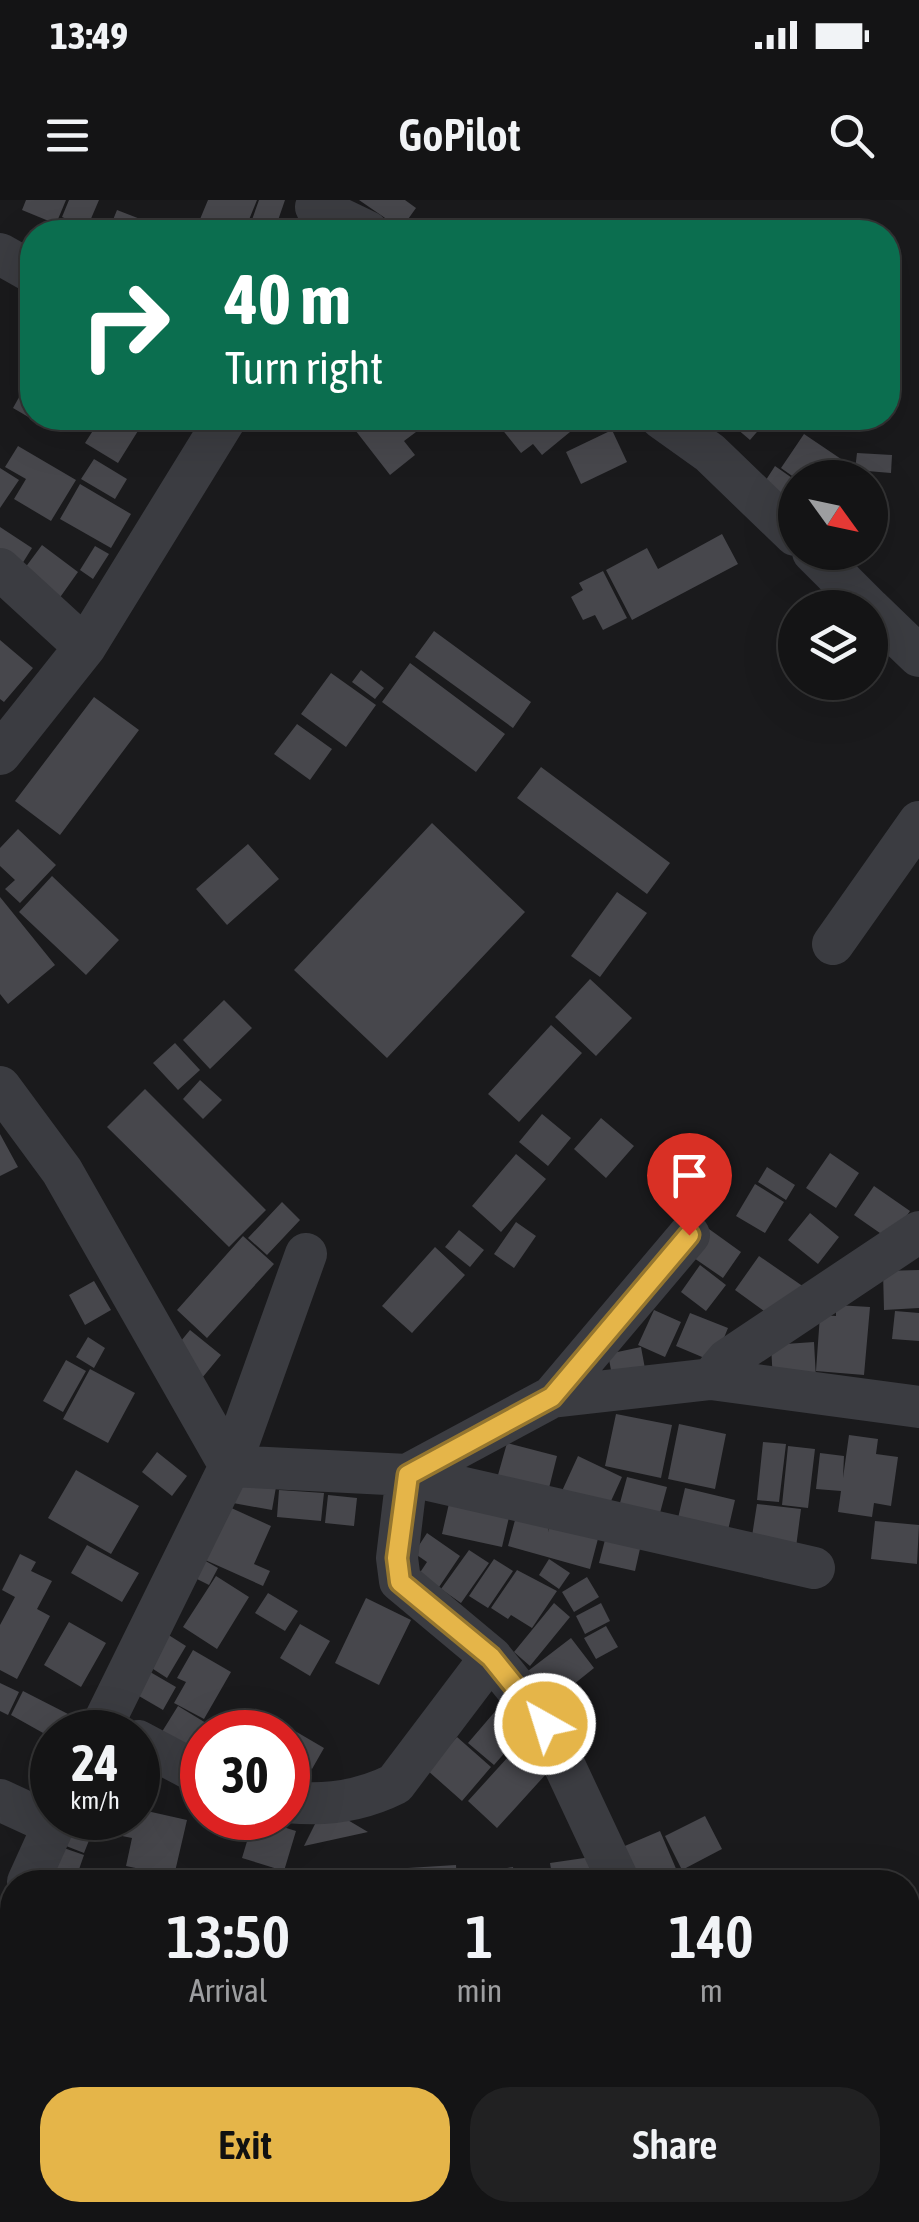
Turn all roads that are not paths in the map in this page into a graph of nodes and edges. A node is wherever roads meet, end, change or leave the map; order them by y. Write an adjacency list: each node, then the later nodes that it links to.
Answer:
1 (219, 430): 8 (street)
2 (677, 430): 3 (street)
3 (778, 519)
4 (0, 569): 8 (street)
5 (831, 570): 6 (street)
6 (851, 590)
7 (888, 626): 9 (street)
8 (85, 647): 10 (street)
9 (919, 656)
10 (0, 754)
11 (919, 822): 12 (street)
12 (832, 944)
13 (0, 1087): 20 (street)
14 (919, 1232): 17 (street)
15 (689, 1235): 18 (street)
16 (306, 1254): 20 (street)
17 (711, 1379): 18 (street); 19 (street)
18 (552, 1397): 21 (street)
19 (919, 1407)
20 (230, 1466): 21 (street); 24 (street)
21 (408, 1475): 22 (street); 23 (street)
22 (814, 1568)
23 (491, 1657): 26 (street); 30 (street)
24 (125, 1710)
25 (0, 1800): 27 (street)
26 (310, 1804)
27 (30, 1811)
28 (47, 1840): 29 (street)
29 (34, 1870)
30 (612, 1870)

